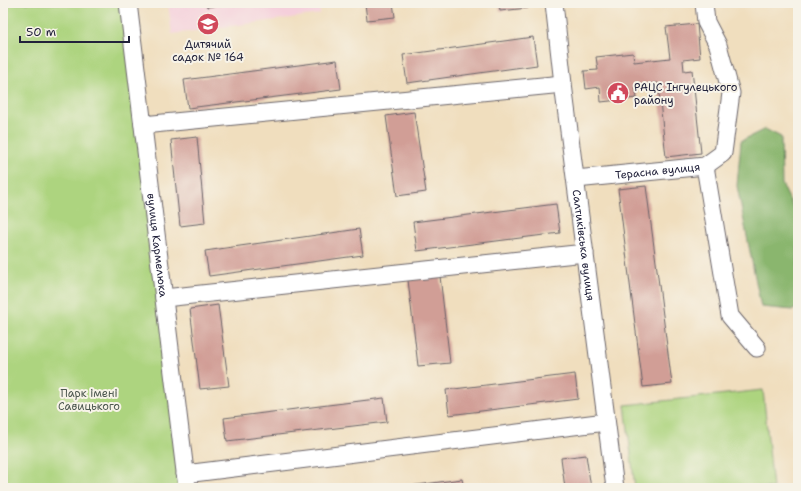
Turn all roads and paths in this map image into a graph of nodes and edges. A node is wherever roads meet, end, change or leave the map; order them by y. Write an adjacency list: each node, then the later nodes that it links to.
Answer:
1 (128, 3): 5 (street, вулиця Кармелюка)
2 (554, 3): 4 (street, Салтиківська вулиця)
3 (704, 3): 6 (street, Терасна вулиця)
4 (563, 84): 5 (street); 7 (street, Салтиківська вулиця)
5 (143, 125): 9 (street, вулиця Кармелюка)
6 (705, 166): 7 (street, Терасна вулиця); 10 (street)
7 (576, 179): 8 (street, Салтиківська вулиця)
8 (585, 254): 9 (street); 11 (street, Салтиківська вулиця)
9 (164, 298): 12 (street, вулиця Кармелюка)
10 (757, 348)
11 (606, 422): 12 (street); 13 (street, Салтиківська вулиця)
12 (186, 481)
13 (615, 488)

